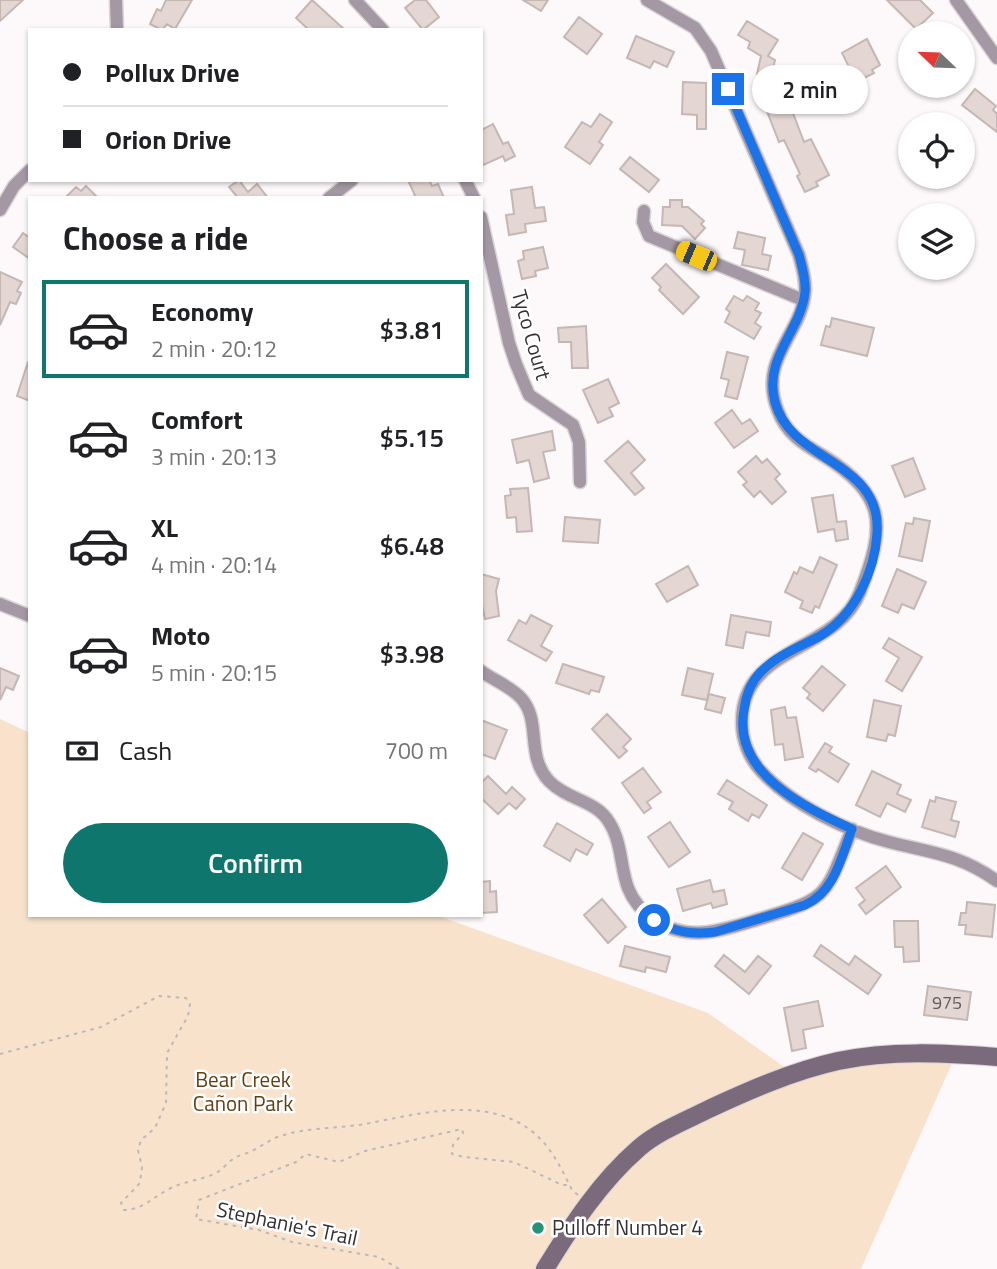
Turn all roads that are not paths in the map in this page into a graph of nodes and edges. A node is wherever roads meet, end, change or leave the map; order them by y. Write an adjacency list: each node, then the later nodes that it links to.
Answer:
1 (116, 0): 5 (street)
2 (355, 0): 6 (street)
3 (648, 0): 14 (street)
4 (956, 0): 7 (street)
5 (117, 28)
6 (381, 28)
7 (997, 58)
8 (28, 172): 11 (street)
9 (350, 182): 10 (street)
10 (332, 196)
11 (0, 210)
12 (644, 211): 14 (street)
13 (483, 229): 15 (street, Tyco Court)
14 (803, 300): 19 (street)
15 (580, 482)
16 (0, 604): 17 (street)
17 (28, 615)
18 (483, 672): 19 (street)
19 (852, 829): 20 (street)
20 (997, 881)
21 (997, 1057): 22 (street)
22 (545, 1269)

